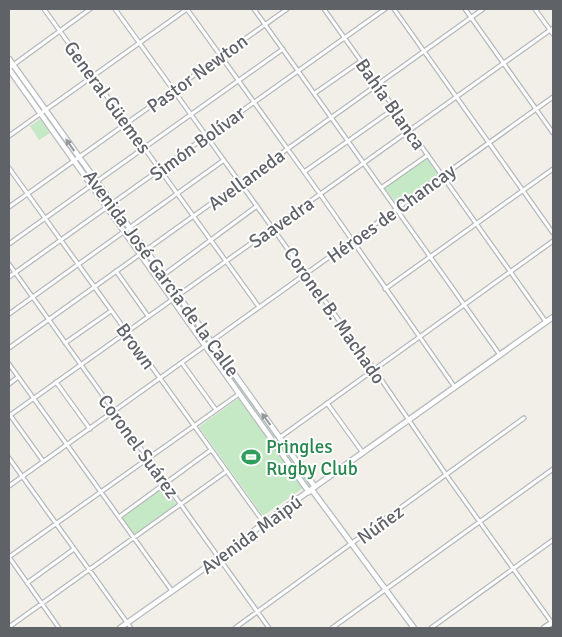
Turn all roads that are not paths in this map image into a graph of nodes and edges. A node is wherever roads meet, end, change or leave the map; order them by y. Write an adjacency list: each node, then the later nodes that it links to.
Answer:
1 (44, 9): 16 (street, General Güemes)
2 (90, 9): 16 (street)
3 (116, 9): 19 (street, Coronel B. Machado)
4 (187, 9): 19 (street); 22 (street)
5 (254, 9): 14 (street)
6 (287, 9): 14 (street, Pastor Newton)
7 (324, 9): 18 (street, Bahía Blanca)
8 (385, 9): 18 (street, Simón Bolívar)
9 (394, 9): 21 (street)
10 (465, 9): 13 (street)
11 (483, 9): 13 (street, Avellaneda)
12 (535, 9): 15 (street)
13 (471, 17): 21 (street, Avellaneda); 25 (street)
14 (265, 24): 20 (street); 22 (street, Pastor Newton)
15 (552, 29): 17 (street); 25 (street, Saavedra)
16 (60, 30): 26 (street); 28 (street, General Güemes)
17 (553, 34)
18 (344, 38): 24 (street, Bahía Blanca); 27 (street, Simón Bolívar)
19 (140, 43): 28 (street); 31 (street, Coronel B. Machado)
20 (283, 49): 27 (street); 29 (street)
21 (424, 51): 30 (street, Avellaneda); 33 (street)
22 (221, 56): 29 (street); 31 (street, Pastor Newton)
23 (9, 59): 26 (main road, Avenida José García de la Calle)
24 (361, 61): 30 (street, Bahía Blanca); 32 (street)
25 (503, 64): 33 (street, Saavedra); 37 (street)
26 (10, 67): 38 (main road, Avenida José García de la Calle); 39 (main road, Avenida José García de la Calle)
27 (298, 71): 32 (street); 35 (street, Simón Bolívar)
28 (93, 76): 38 (street); 42 (street, General Güemes)
29 (239, 81): 35 (street); 40 (street)
30 (378, 84): 36 (street, Bahía Blanca); 41 (street, Avellaneda)
31 (174, 90): 40 (street, Coronel B. Machado); 42 (street, Pastor Newton)
32 (315, 94): 41 (street)
33 (456, 97): 43 (street, Saavedra); 48 (street)
34 (553, 98): 37 (street, Héroes de Chancay)
35 (254, 102): 46 (street, Simón Bolívar); 50 (street)
36 (395, 108): 43 (street, Bahía Blanca); 47 (street)
37 (536, 110): 44 (street); 48 (street, Héroes de Chancay)
38 (45, 111): 39 (street); 52 (main road, Avenida José García de la Calle, one-way to 38)
39 (40, 114): 45 (street); 54 (main road, Avenida José García de la Calle)
40 (191, 114): 46 (street, Coronel B. Machado); 49 (street)
41 (332, 117): 47 (street); 50 (street, Avellaneda)
42 (127, 123): 49 (street, General Güemes); 52 (street, Pastor Newton)
43 (410, 130): 51 (street, Bahía Blanca); 55 (street, Saavedra)
44 (553, 133)
45 (9, 136)
46 (207, 136): 53 (street, Coronel B. Machado); 58 (street, Simón Bolívar)
47 (349, 142): 55 (street); 59 (street)
48 (489, 143): 60 (street, Héroes de Chancay); 64 (street)
49 (144, 148): 58 (street, General Güemes); 61 (street)
50 (288, 149): 59 (street); 62 (street, Avellaneda)
51 (428, 155): 60 (street, Bahía Blanca); 63 (street)
52 (79, 158): 54 (street, Pastor Newton); 61 (main road, Avenida José García de la Calle)
53 (224, 160): 62 (street, Coronel B. Machado); 66 (street)
54 (74, 162): 61 (main road, Avenida José García de la Calle); 65 (street, Pastor Newton)
55 (364, 163): 63 (street); 67 (street, Saavedra)
56 (9, 168): 65 (street, Brown)
57 (553, 168): 64 (street)
58 (160, 169): 66 (street, General Güemes); 68 (street, Simón Bolívar)
59 (304, 172): 67 (street)
60 (442, 176): 72 (street, Héroes de Chancay); 75 (street, Bahía Blanca)
61 (94, 183): 68 (main road, Avenida José García de la Calle); 71 (main road, Avenida José García de la Calle); 74 (street)
62 (240, 183): 69 (street, Coronel B. Machado); 73 (street, Avellaneda)
63 (382, 188): 72 (street)
64 (522, 191): 75 (street); 79 (street)
65 (27, 194): 70 (street, Pastor Newton); 74 (street, Brown)
66 (177, 194): 73 (street, General Güemes); 76 (street)
67 (320, 194): 77 (street, Saavedra); 82 (street)
68 (113, 204): 71 (street, Simón Bolívar); 76 (main road, Avenida José García de la Calle)
69 (257, 206): 77 (street, Coronel B. Machado); 81 (street)
70 (9, 208)
71 (108, 208): 78 (main road, Avenida José García de la Calle); 80 (street, Simón Bolívar)
72 (396, 209): 82 (street, Héroes de Chancay); 87 (street)
73 (193, 216): 81 (street, General Güemes); 85 (street, Avellaneda)
74 (45, 218): 80 (street, Brown); 84 (street)
75 (477, 223): 87 (street); 92 (street, Bahía Blanca)
76 (130, 228): 78 (street); 85 (main road, Avenida José García de la Calle)
77 (273, 228): 88 (street, Saavedra); 94 (street, Coronel B. Machado)
78 (125, 232): 86 (main road, Avenida José García de la Calle); 90 (street)
79 (553, 233)
80 (60, 240): 90 (street, Brown); 93 (street, Simón Bolívar)
81 (210, 240): 88 (street, General Güemes); 95 (street)
82 (352, 240): 94 (street, Héroes de Chancay); 99 (street)
83 (553, 241): 92 (street)
84 (9, 244)
85 (146, 251): 86 (street, Avellaneda); 95 (main road, Avenida José García de la Calle)
86 (141, 254): 91 (street, Avellaneda); 97 (main road, Avenida José García de la Calle)
87 (430, 257): 99 (street); 103 (street)
88 (226, 261): 100 (street, Saavedra); 104 (street, General Güemes)
89 (9, 264): 93 (street, Coronel Suárez)
90 (78, 265): 98 (street, Brown); 101 (street)
91 (116, 271): 98 (street, Avellaneda); 107 (street)
92 (510, 272): 103 (street); 110 (street, Bahía Blanca)
93 (15, 273): 96 (street, Simón Bolívar); 101 (street, Coronel Suárez)
94 (306, 274): 104 (street, Héroes de Chancay); 121 (street, Coronel B. Machado)
95 (163, 275): 97 (street); 100 (main road, Avenida José García de la Calle)
96 (9, 277)
97 (158, 279): 102 (main road, Avenida José García de la Calle)
98 (94, 287): 105 (street, Brown); 109 (street, Avellaneda)
99 (385, 289): 112 (street)
100 (178, 296): 102 (street, Saavedra); 113 (main road, Avenida José García de la Calle)
101 (32, 297): 106 (street); 109 (street, Coronel Suárez)
102 (173, 300): 107 (street, Saavedra); 115 (main road, Avenida José García de la Calle)
103 (465, 304): 112 (street); 117 (street)
104 (259, 307): 113 (street, Héroes de Chancay)
105 (111, 311): 111 (street, Brown); 114 (street)
106 (9, 314)
107 (148, 316): 111 (street, Saavedra)
108 (553, 317): 110 (main road, Avenida Maipú)
109 (48, 320): 114 (street, Coronel Suárez); 116 (street, Avellaneda)
110 (546, 322): 117 (main road, Avenida Maipú)
111 (126, 332): 120 (street, Saavedra); 123 (street, Brown)
112 (419, 336): 121 (street); 126 (street)
113 (211, 342): 115 (street, Héroes de Chancay); 137 (main road, Avenida José García de la Calle, one-way to 113)
114 (65, 343): 120 (street, Coronel Suárez)
115 (206, 346): 118 (street, Héroes de Chancay); 127 (main road, Avenida José García de la Calle)
116 (9, 348)
117 (500, 355): 126 (main road, Avenida Maipú)
118 (182, 363): 123 (street, Héroes de Chancay); 130 (street)
119 (9, 364): 122 (street)
120 (81, 365): 124 (street, Saavedra); 131 (street, Coronel Suárez)
121 (374, 369): 129 (street); 134 (street, Coronel B. Machado)
122 (18, 377): 125 (street); 128 (street)
123 (160, 379): 131 (street, Héroes de Chancay); 135 (street, Brown)
124 (56, 382): 128 (street, Saavedra); 136 (street)
125 (9, 384)
126 (454, 386): 134 (main road, Avenida Maipú)
127 (240, 394): 130 (street); 150 (main road, Avenida José García de la Calle)
128 (33, 398): 132 (street, Saavedra); 138 (street)
129 (327, 403): 137 (street); 140 (street)
130 (216, 410): 135 (street)
131 (114, 412): 136 (street, Héroes de Chancay); 142 (street, Coronel Suárez)
132 (9, 416): 143 (street)
133 (524, 418): 147 (street, Núñez)
134 (408, 420): 140 (main road, Avenida Maipú); 147 (street, Coronel B. Machado)
135 (194, 425): 139 (street, Brown); 142 (street)
136 (90, 429): 138 (street, Héroes de Chancay)
137 (279, 438): 150 (main road, Avenida José García de la Calle)
138 (66, 444): 143 (street, Héroes de Chancay); 151 (street)
139 (211, 450): 145 (street, Brown); 148 (street)
140 (363, 453): 150 (main road, Avenida Maipú)
141 (9, 458): 146 (street)
142 (148, 459): 148 (street, Coronel Suárez); 151 (street)
143 (43, 461): 146 (street, Héroes de Chancay)
144 (553, 470): 155 (street)
145 (227, 471): 152 (street); 154 (street, Brown)
146 (22, 476): 149 (street, Héroes de Chancay); 156 (street)
147 (447, 476): 155 (street, Coronel B. Machado); 159 (street, Núñez)
148 (165, 482): 152 (street, Coronel Suárez); 153 (street)
149 (9, 486)
150 (312, 490): 154 (main road, Avenida Maipú); 159 (main road, Avenida José García de la Calle)
151 (101, 492): 153 (street); 156 (street)
152 (181, 504): 157 (street); 162 (street, Coronel Suárez)
153 (119, 517): 157 (street)
154 (264, 523): 162 (main road, Avenida Maipú)
155 (480, 523): 163 (street, Coronel B. Machado); 166 (street)
156 (56, 524): 160 (street); 161 (street)
157 (134, 538): 164 (street); 167 (street)
158 (553, 540): 163 (street)
159 (352, 544): 166 (main road, Avenida José García de la Calle); 169 (street, Núñez)
160 (74, 549): 164 (street); 165 (street)
161 (9, 557): 165 (street)
162 (219, 558): 167 (main road, Avenida Maipú); 169 (street, Coronel Suárez)
163 (513, 569): 171 (street, Coronel B. Machado); 180 (street)
164 (89, 570): 168 (street); 170 (street)
165 (27, 583): 168 (street)
166 (385, 590): 178 (street); 179 (main road, Avenida José García de la Calle)
167 (172, 591): 170 (main road, Avenida Maipú)
168 (42, 604): 172 (street); 173 (street)
169 (258, 612): 176 (street, Núñez); 177 (street, Coronel Suárez)
170 (127, 623): 174 (main road, Avenida Maipú); 175 (street)
171 (552, 623): 181 (main road)
172 (9, 627)
173 (59, 628)
174 (120, 628)
175 (131, 628)
176 (235, 628)
177 (269, 628)
178 (332, 628)
179 (414, 628)
180 (431, 628)
181 (544, 628)

